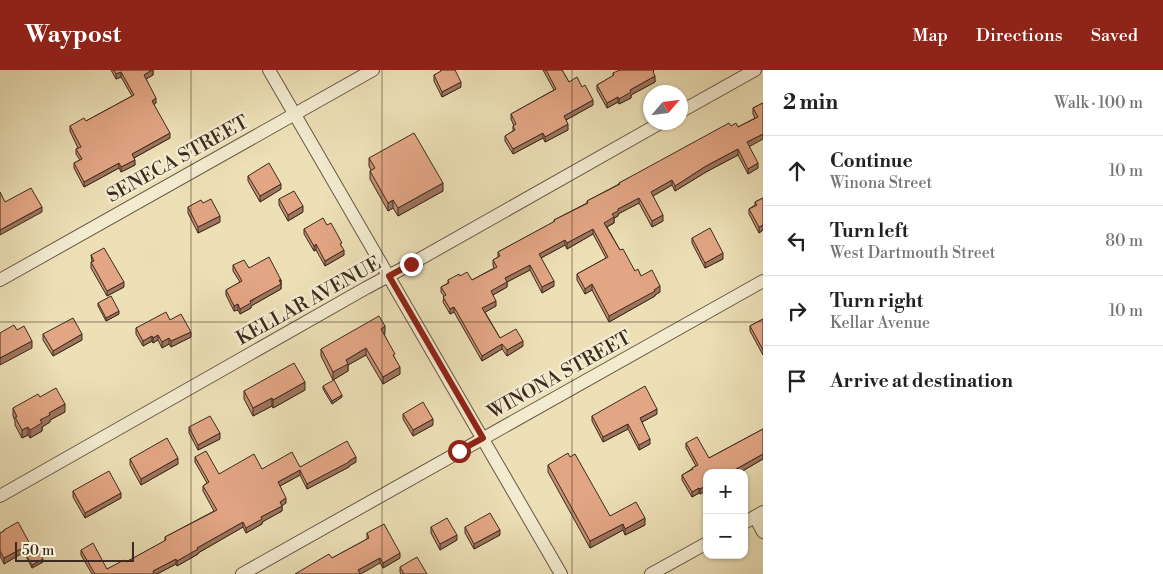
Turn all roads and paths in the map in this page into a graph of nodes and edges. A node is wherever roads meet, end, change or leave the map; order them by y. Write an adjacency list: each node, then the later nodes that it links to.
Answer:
1 (269, 70): 5 (street)
2 (373, 70): 5 (street, SENECA STREET)
3 (755, 70): 4 (street)
4 (688, 108)
5 (295, 114): 7 (street); 8 (street, SENECA STREET)
6 (648, 130): 7 (street, KELLAR AVENUE)
7 (389, 276): 10 (street); 11 (street, KELLAR AVENUE)
8 (0, 280)
9 (763, 281): 10 (street, WINONA STREET)
10 (483, 438): 15 (street, WINONA STREET); 16 (street)
11 (0, 496)
12 (754, 518): 13 (street)
13 (763, 532)
14 (703, 546): 17 (street)
15 (242, 574)
16 (561, 574)
17 (651, 574)

